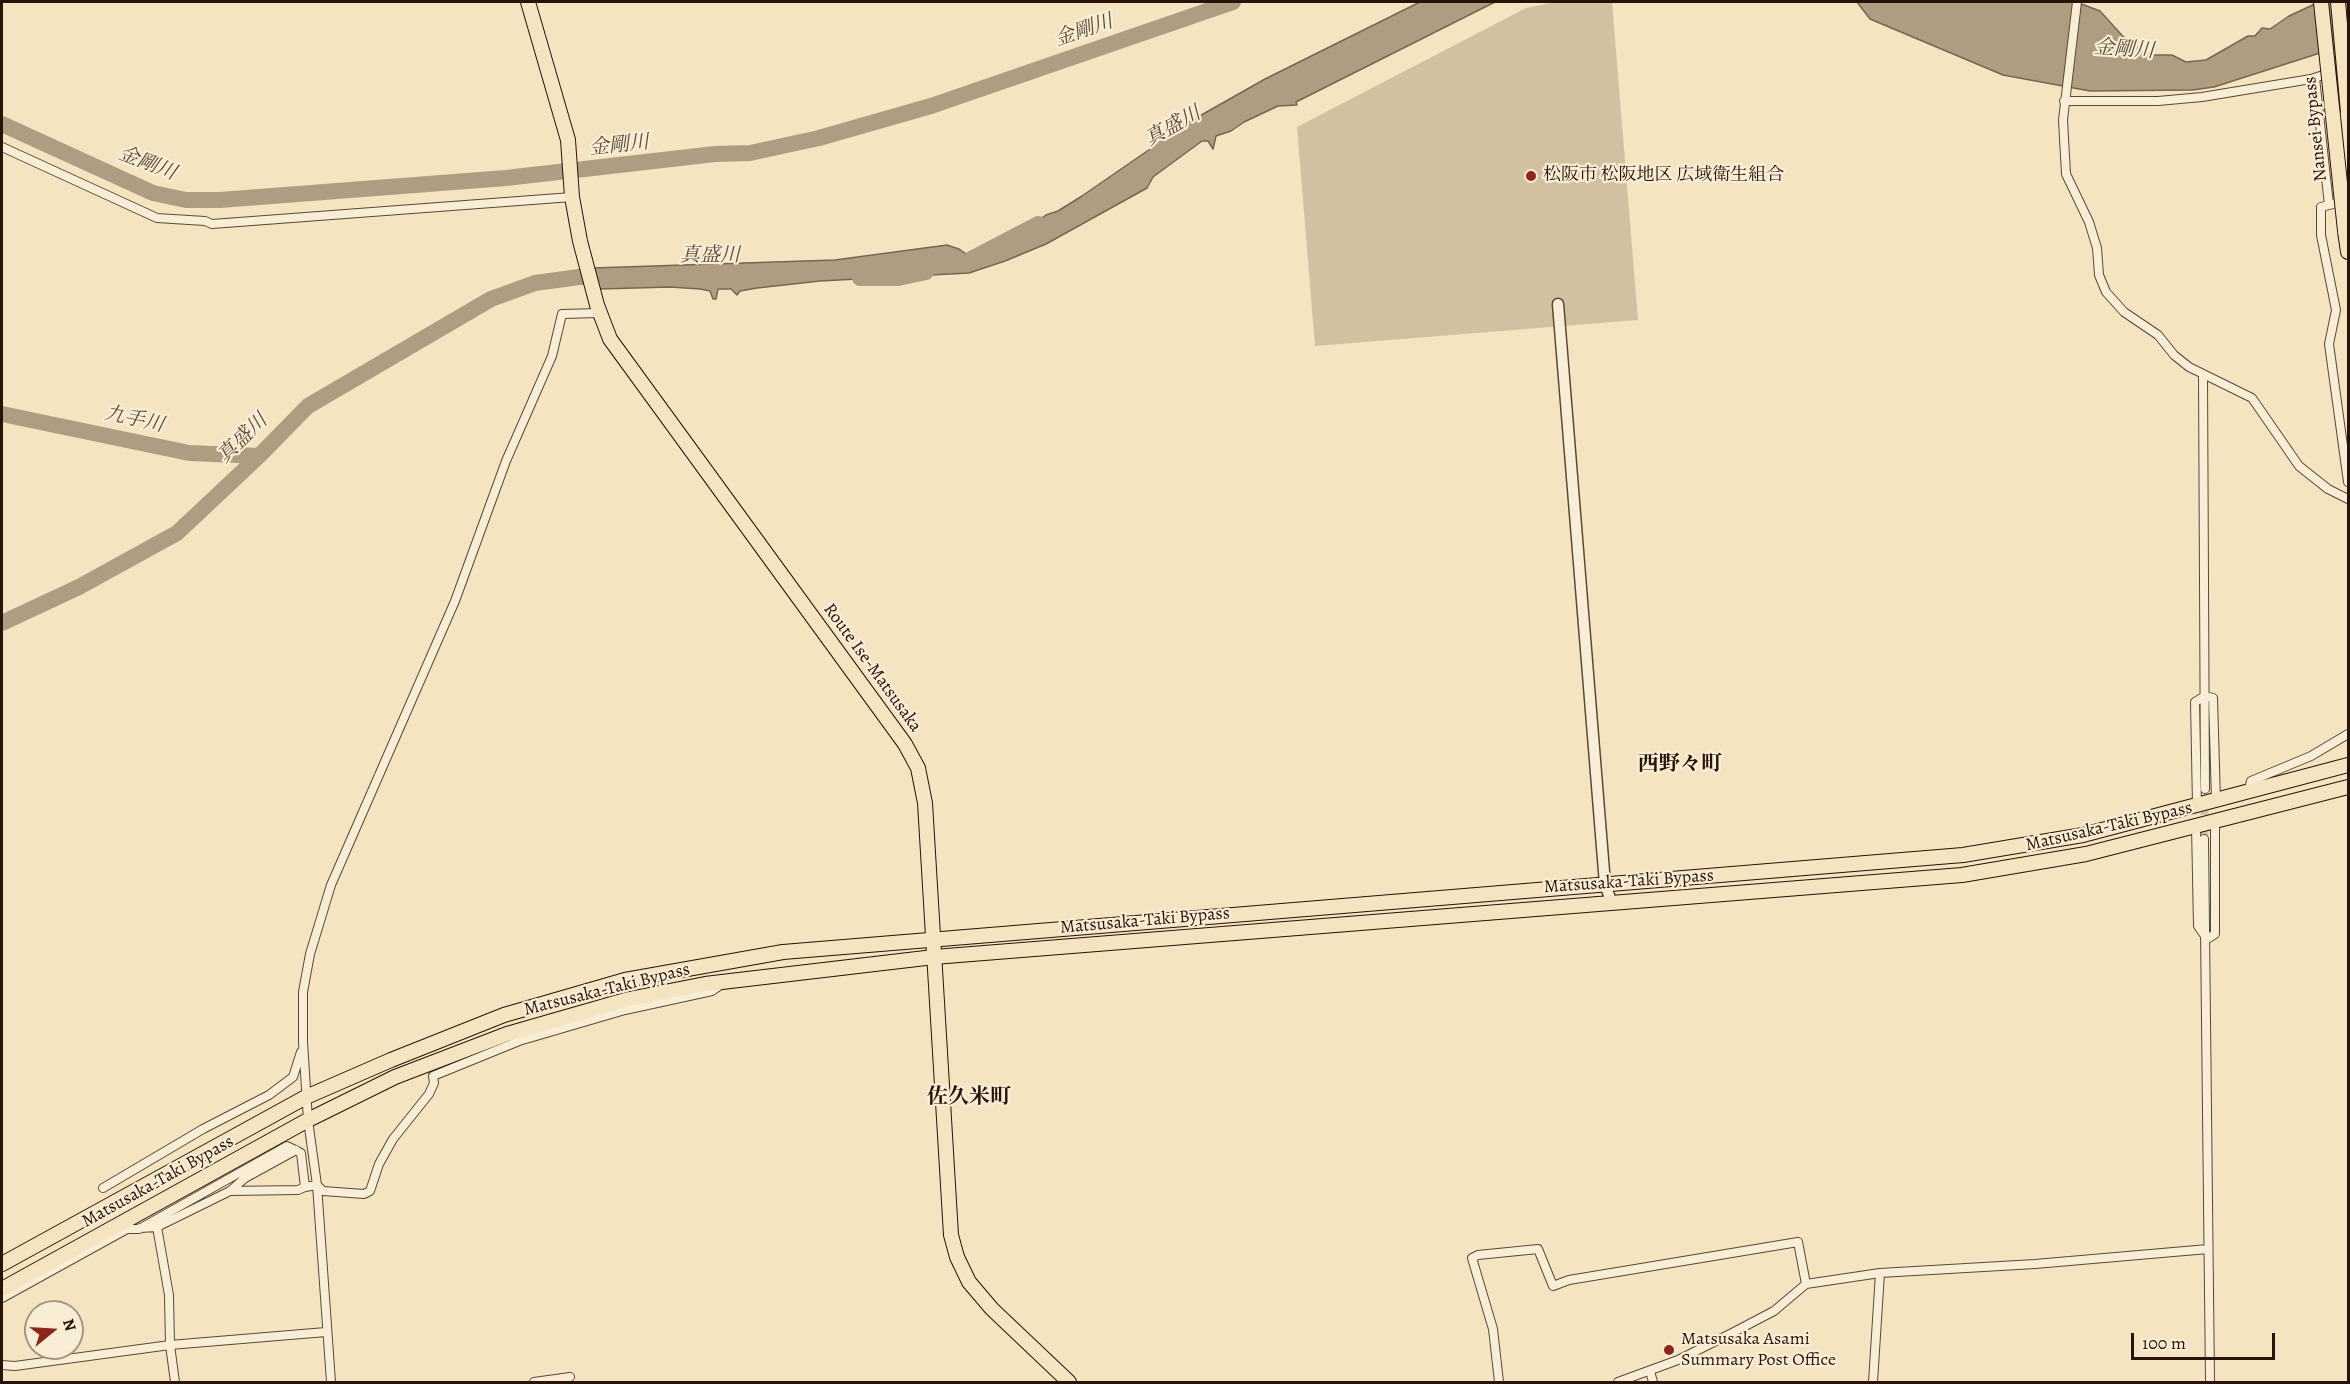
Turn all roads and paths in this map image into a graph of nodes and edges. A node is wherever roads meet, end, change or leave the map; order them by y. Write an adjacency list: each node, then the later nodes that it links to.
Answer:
1 (528, 2): 10 (main road, Route Ise-Matsusaka)
2 (2077, 2): 7 (street)
3 (2321, 2): 13 (main road, Nansei Bypass, bridge)
4 (2338, 2): 8 (main road, Nansei Bypass, bridge)
5 (2349, 67): 6 (street)
6 (2315, 78): 7 (street); 12 (street)
7 (2064, 98): 16 (street)
8 (2349, 112)
9 (2, 147): 10 (street)
10 (572, 197): 15 (main road, Route Ise-Matsusaka)
11 (2349, 200): 12 (street)
12 (2329, 205): 17 (street)
13 (2349, 252)
14 (1558, 304): 30 (street)
15 (598, 309): 32 (main road, Route Ise-Matsusaka); 36 (street)
16 (2199, 372): 18 (street); 19 (street)
17 (2349, 482)
18 (2349, 499)
19 (2205, 696): 22 (street); 25 (street); 26 (street)
20 (2349, 734): 24 (street)
21 (2349, 765): 24 (main road, Matsusaka-Taki Bypass)
22 (2205, 789)
23 (2348, 789): 27 (main road, Matsusaka-Taki Bypass)
24 (2248, 792): 25 (main road, Matsusaka-Taki Bypass)
25 (2216, 801): 26 (main road, Matsusaka-Taki Bypass)
26 (2197, 806): 30 (main road, Matsusaka-Taki Bypass)
27 (2215, 821): 28 (main road, Matsusaka-Taki Bypass); 33 (street)
28 (2196, 826): 31 (main road, Matsusaka-Taki Bypass); 33 (street)
29 (2204, 839): 33 (street)
30 (1605, 884): 31 (street); 32 (main road, Matsusaka-Taki Bypass)
31 (1611, 901): 34 (main road, Matsusaka-Taki Bypass)
32 (933, 939): 34 (main road, Route Ise-Matsusaka); 37 (main road, Matsusaka-Taki Bypass)
33 (2207, 939): 46 (street)
34 (934, 957): 35 (main road, Matsusaka-Taki Bypass); 60 (main road, Route Ise-Matsusaka)
35 (727, 981): 38 (main road, Matsusaka-Taki Bypass); 40 (street)
36 (303, 1042): 37 (street); 42 (street)
37 (306, 1098): 38 (street); 47 (main road, Matsusaka-Taki Bypass)
38 (308, 1120): 40 (street); 50 (main road, Matsusaka-Taki Bypass)
39 (296, 1150): 41 (street); 43 (street); 45 (street)
40 (317, 1185): 41 (street); 52 (street)
41 (305, 1187): 43 (street)
42 (103, 1188)
43 (230, 1191): 44 (street)
44 (157, 1227): 45 (street); 53 (street)
45 (139, 1228): 51 (street)
46 (2208, 1249): 48 (street); 65 (street)
47 (2, 1264)
48 (1880, 1273): 49 (street); 64 (street)
49 (1806, 1284): 55 (street); 61 (street)
50 (2, 1289)
51 (2, 1298)
52 (326, 1332): 53 (street); 58 (street)
53 (170, 1345): 54 (street); 57 (street)
54 (2, 1365)
55 (1650, 1371): 62 (street); 63 (street)
56 (570, 1377): 59 (street)
57 (175, 1383)
58 (331, 1383)
59 (534, 1383)
60 (1070, 1383)
61 (1499, 1383)
62 (1617, 1383)
63 (1653, 1383)
64 (1873, 1383)
65 (2210, 1383)

